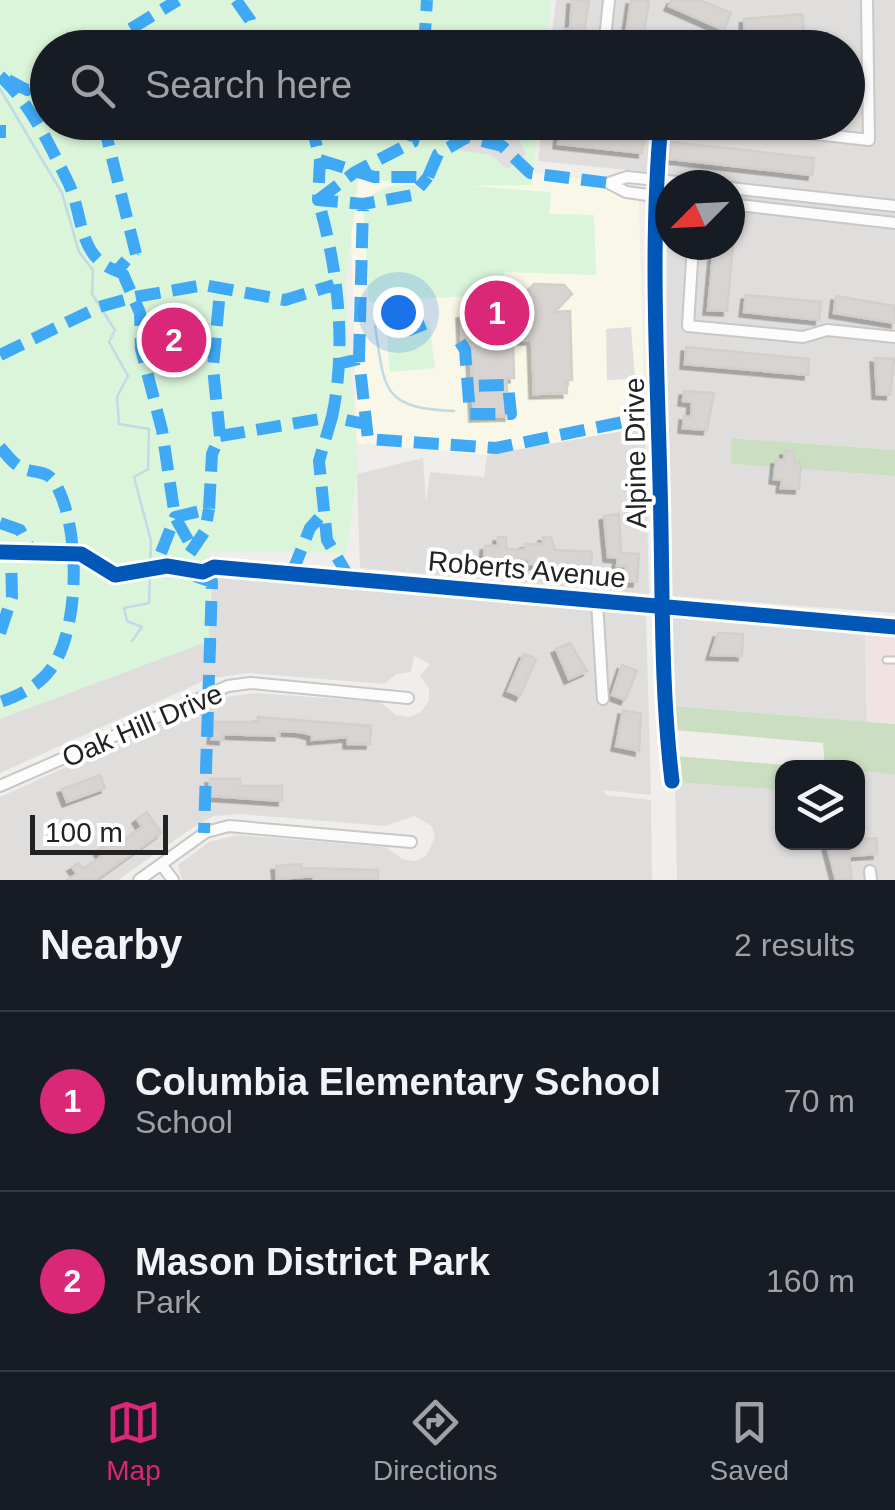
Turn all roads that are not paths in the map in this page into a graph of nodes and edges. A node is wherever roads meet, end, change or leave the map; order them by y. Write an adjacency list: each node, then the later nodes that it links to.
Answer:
1 (609, 0): 3 (street)
2 (867, 0): 5 (street)
3 (606, 30)
4 (659, 140): 6 (street, Alpine Drive)
5 (865, 140)
6 (657, 170)
7 (655, 179): 9 (street)
8 (745, 190): 11 (street)
9 (655, 196)
10 (745, 206): 12 (street)
11 (895, 206)
12 (895, 223)
13 (656, 260): 18 (street, Alpine Drive)
14 (693, 260): 15 (street)
15 (895, 337)
16 (214, 567): 17 (street, Roberts Avenue)
17 (597, 602): 18 (street, Roberts Avenue); 23 (street)
18 (663, 606): 19 (street, Roberts Avenue); 24 (street, Alpine Drive)
19 (895, 627)
20 (886, 660): 21 (lane)
21 (895, 660)
22 (408, 698): 25 (street, Oak Hill Drive)
23 (604, 699)
24 (672, 781)
25 (0, 786)
26 (412, 842): 27 (street)
27 (161, 864): 28 (street); 29 (street)
28 (139, 880)
29 (173, 880)

